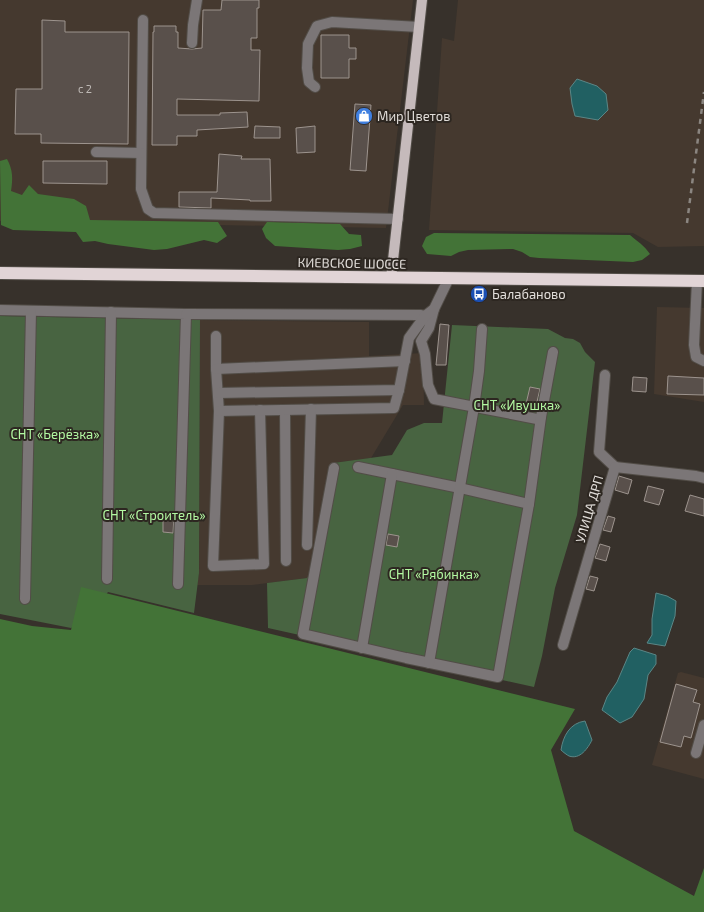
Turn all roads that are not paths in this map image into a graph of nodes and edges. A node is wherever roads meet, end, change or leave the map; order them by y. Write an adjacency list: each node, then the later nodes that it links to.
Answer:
1 (197, 0): 5 (street)
2 (422, 0): 4 (main road)
3 (143, 20): 8 (street)
4 (419, 27): 6 (street); 9 (main road)
5 (192, 43)
6 (314, 87)
7 (96, 152): 8 (street)
8 (141, 153): 9 (street)
9 (398, 219): 11 (main road)
10 (0, 273): 11 (highway, КИЕВСКОЕ ШОССЕ)
11 (391, 278): 12 (highway, КИЕВСКОЕ ШОССЕ)
12 (449, 278): 13 (highway, КИЕВСКОЕ ШОССЕ); 14 (street)
13 (700, 281): 24 (street)
14 (434, 309): 19 (street); 29 (street)
15 (0, 310): 16 (street)
16 (31, 310): 17 (street); 46 (street)
17 (111, 312): 18 (street); 44 (street)
18 (186, 314): 19 (street); 45 (street)
19 (425, 316): 23 (street)
20 (482, 329): 29 (street)
21 (216, 336): 25 (street)
22 (553, 352): 34 (street)
23 (405, 361): 25 (street); 27 (street)
24 (704, 361)
25 (216, 369): 28 (street)
26 (605, 374): 36 (street)
27 (399, 390): 28 (street); 30 (street)
28 (218, 393): 33 (street)
29 (474, 407): 34 (street); 40 (street)
30 (311, 409): 32 (street); 42 (street)
31 (260, 410): 32 (street); 33 (street); 33 (street)
32 (285, 410): 43 (street)
33 (219, 411)
34 (541, 417): 41 (street)
35 (358, 467): 38 (street)
36 (615, 467): 39 (street, УЛИЦА ДРП); 47 (street, УЛИЦА ДРП)
37 (334, 468): 48 (street)
38 (392, 474): 40 (street); 48 (street)
39 (704, 478)
40 (460, 488): 41 (street); 49 (street)
41 (529, 504): 49 (street)
42 (307, 545)
43 (286, 561)
44 (107, 579)
45 (178, 584)
46 (25, 599)
47 (564, 645)
48 (362, 648): 49 (street)
49 (429, 662)
50 (704, 725): 51 (street)
51 (696, 754)

